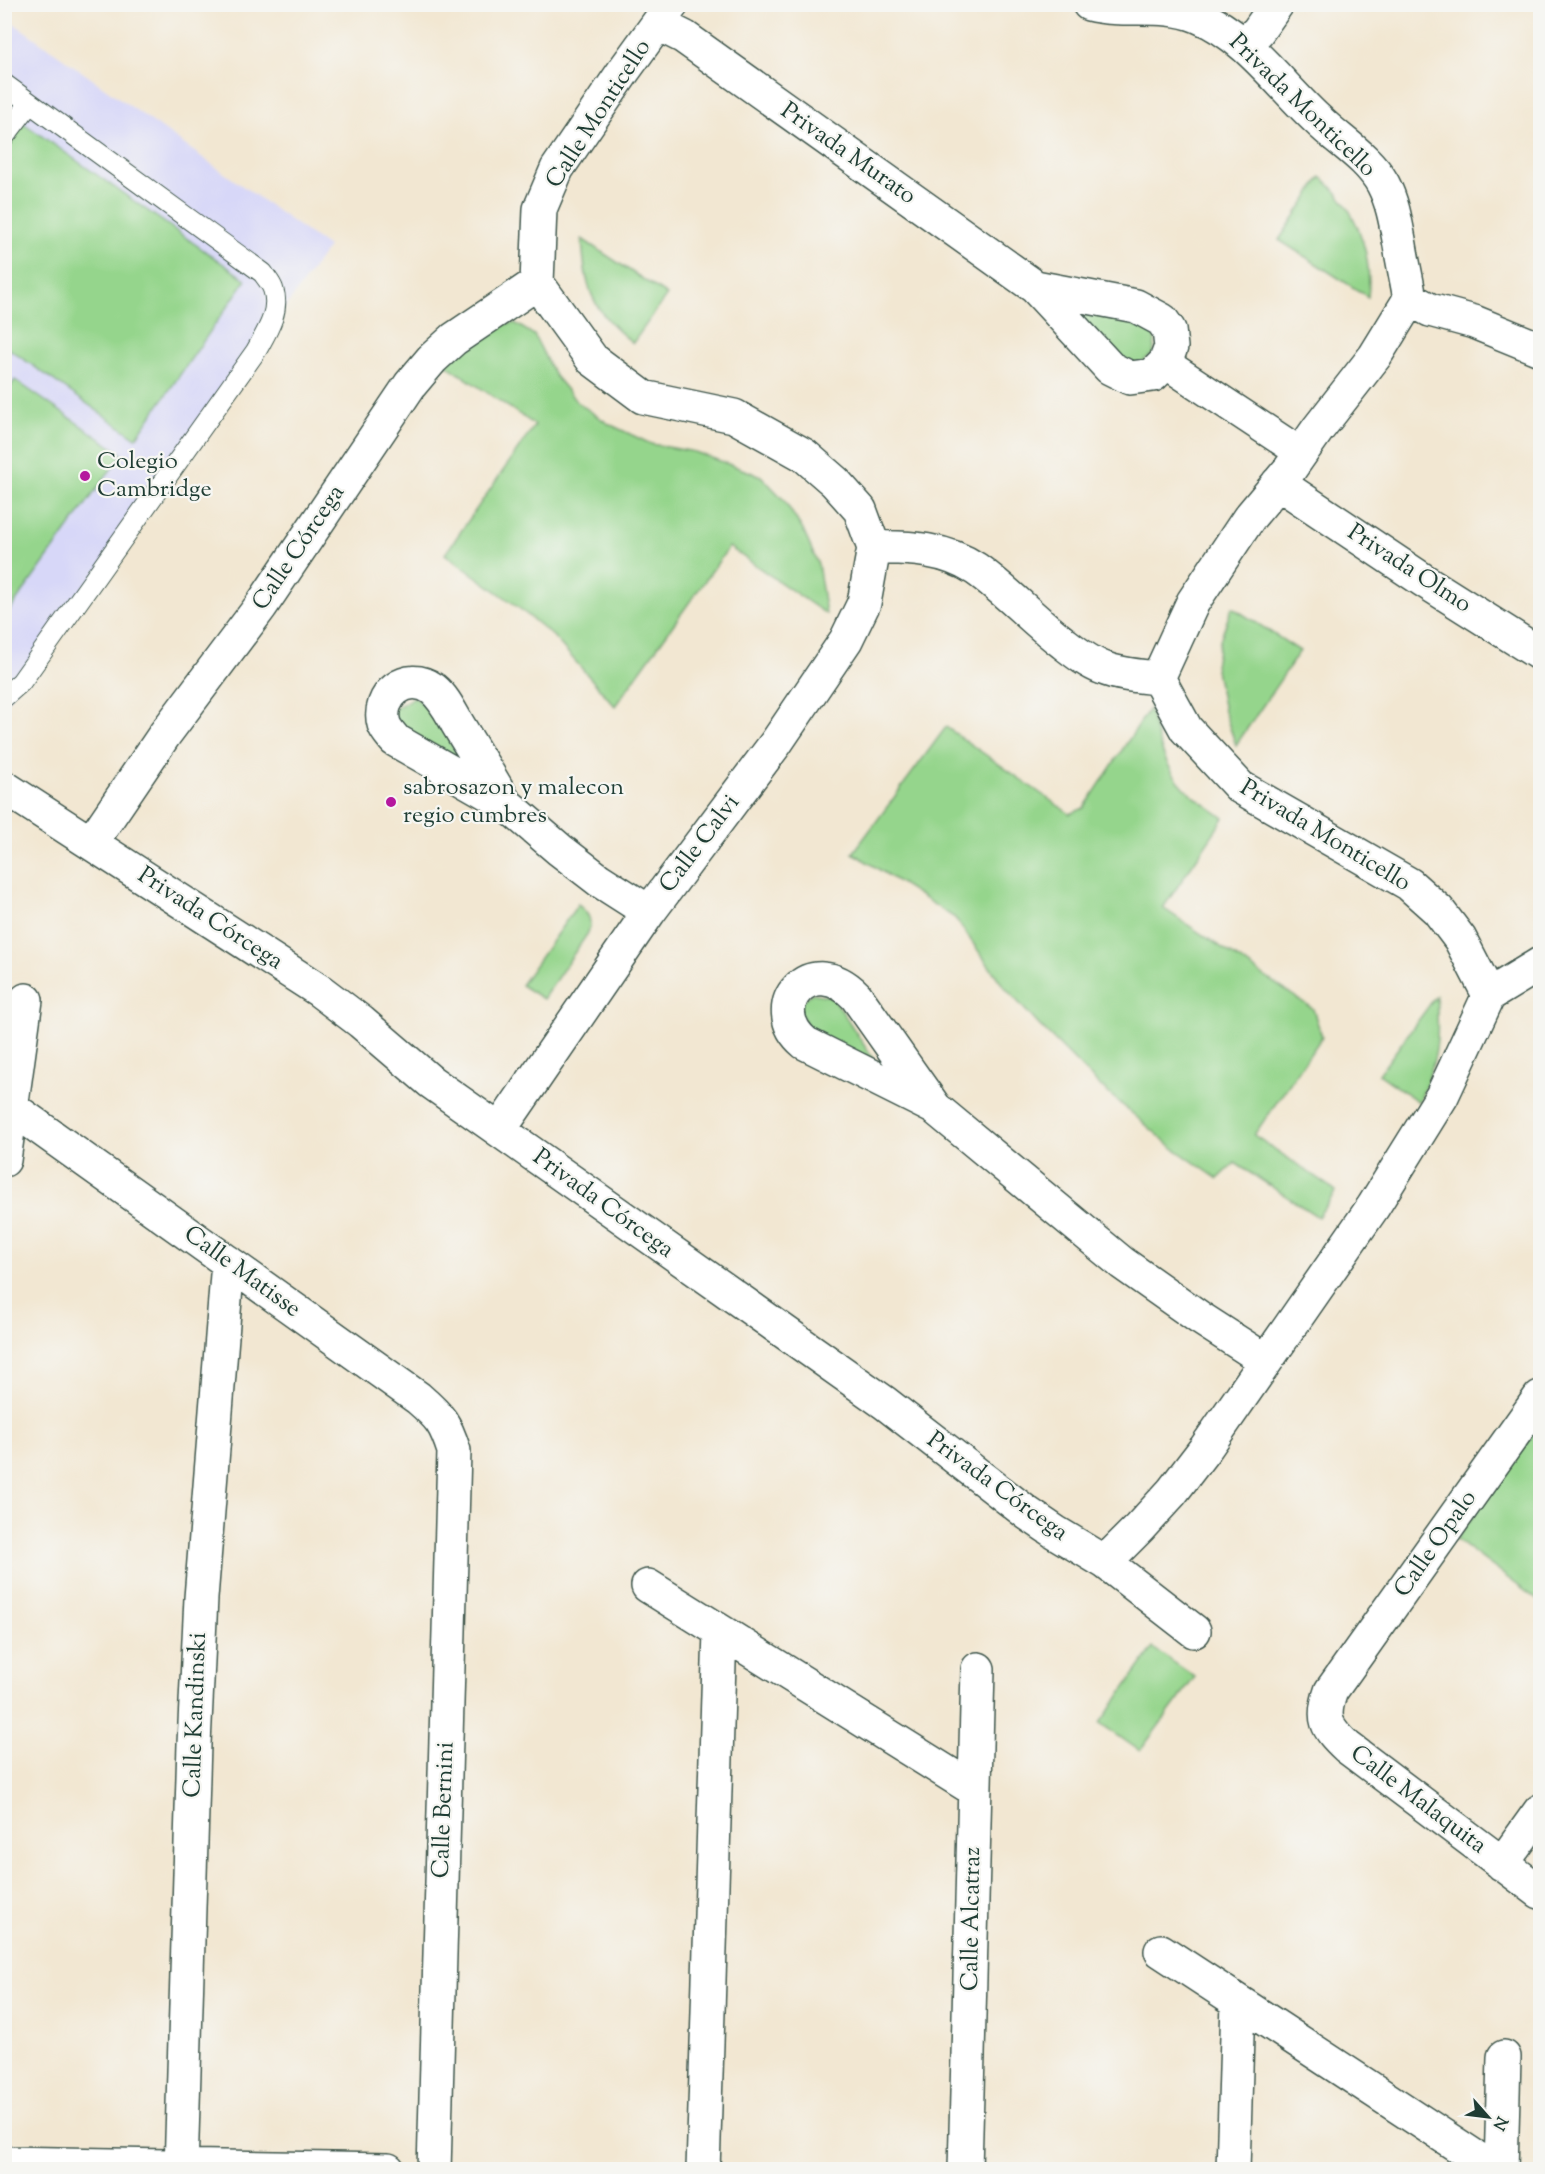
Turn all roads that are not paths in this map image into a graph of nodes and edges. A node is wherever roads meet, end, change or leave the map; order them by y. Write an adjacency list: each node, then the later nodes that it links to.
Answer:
1 (1089, 4): 3 (street)
2 (1277, 4): 5 (street)
3 (1182, 7): 5 (street, Privada Monticello)
4 (665, 14): 9 (street, Calle Monticello); 10 (street, Privada Murato)
5 (1244, 45): 11 (street, Privada Monticello)
6 (4, 84): 7 (lane)
7 (30, 103): 8 (lane); 19 (lane)
8 (4, 137)
9 (537, 283): 16 (street); 22 (street, Calle Córcega)
10 (1035, 287): 13 (street, Privada Murato); 13 (street, Privada Murato)
11 (1410, 299): 12 (street); 14 (street)
12 (1540, 349)
13 (1165, 363): 14 (street)
14 (1301, 453): 15 (street)
15 (1278, 483): 17 (street, Privada Olmo); 18 (street)
16 (874, 548): 18 (street); 23 (street, Calle Calvi)
17 (1540, 654)
18 (1158, 678): 25 (street, Privada Monticello)
19 (4, 697)
20 (4, 787): 22 (street, Privada Córcega)
21 (506, 803): 23 (street)
22 (91, 843): 29 (street, Privada Córcega)
23 (649, 912): 29 (street, Calle Calvi)
24 (1540, 964): 25 (street)
25 (1489, 996): 32 (street)
26 (26, 1000): 27 (street)
27 (12, 1108): 30 (street); 31 (street, Calle Matisse)
28 (934, 1108): 32 (street)
29 (501, 1129): 35 (street, Privada Córcega)
30 (4, 1160)
31 (228, 1262): 34 (street, Calle Matisse); 49 (street, Calle Kandinski)
32 (1265, 1360): 35 (street)
33 (1540, 1397): 40 (street, Calle Opalo)
34 (454, 1451): 51 (street, Calle Bernini)
35 (1105, 1562): 38 (street, Privada Córcega)
36 (648, 1586): 37 (street)
37 (720, 1631): 41 (street); 52 (street)
38 (1194, 1631)
39 (978, 1669): 41 (street, Calle Alcatraz)
40 (1332, 1690): 43 (street, Calle Malaquita)
41 (975, 1790): 53 (street, Calle Alcatraz)
42 (1540, 1810): 43 (street)
43 (1502, 1864): 44 (street, Calle Malaquita)
44 (1540, 1892)
45 (1161, 1950): 46 (street)
46 (1238, 2002): 54 (street); 55 (street)
47 (1504, 2057): 56 (street)
48 (4, 2163): 49 (street)
49 (181, 2168): 50 (street)
50 (388, 2169)
51 (434, 2169)
52 (703, 2169)
53 (965, 2169)
54 (1233, 2169)
55 (1495, 2169)
56 (1501, 2169)

